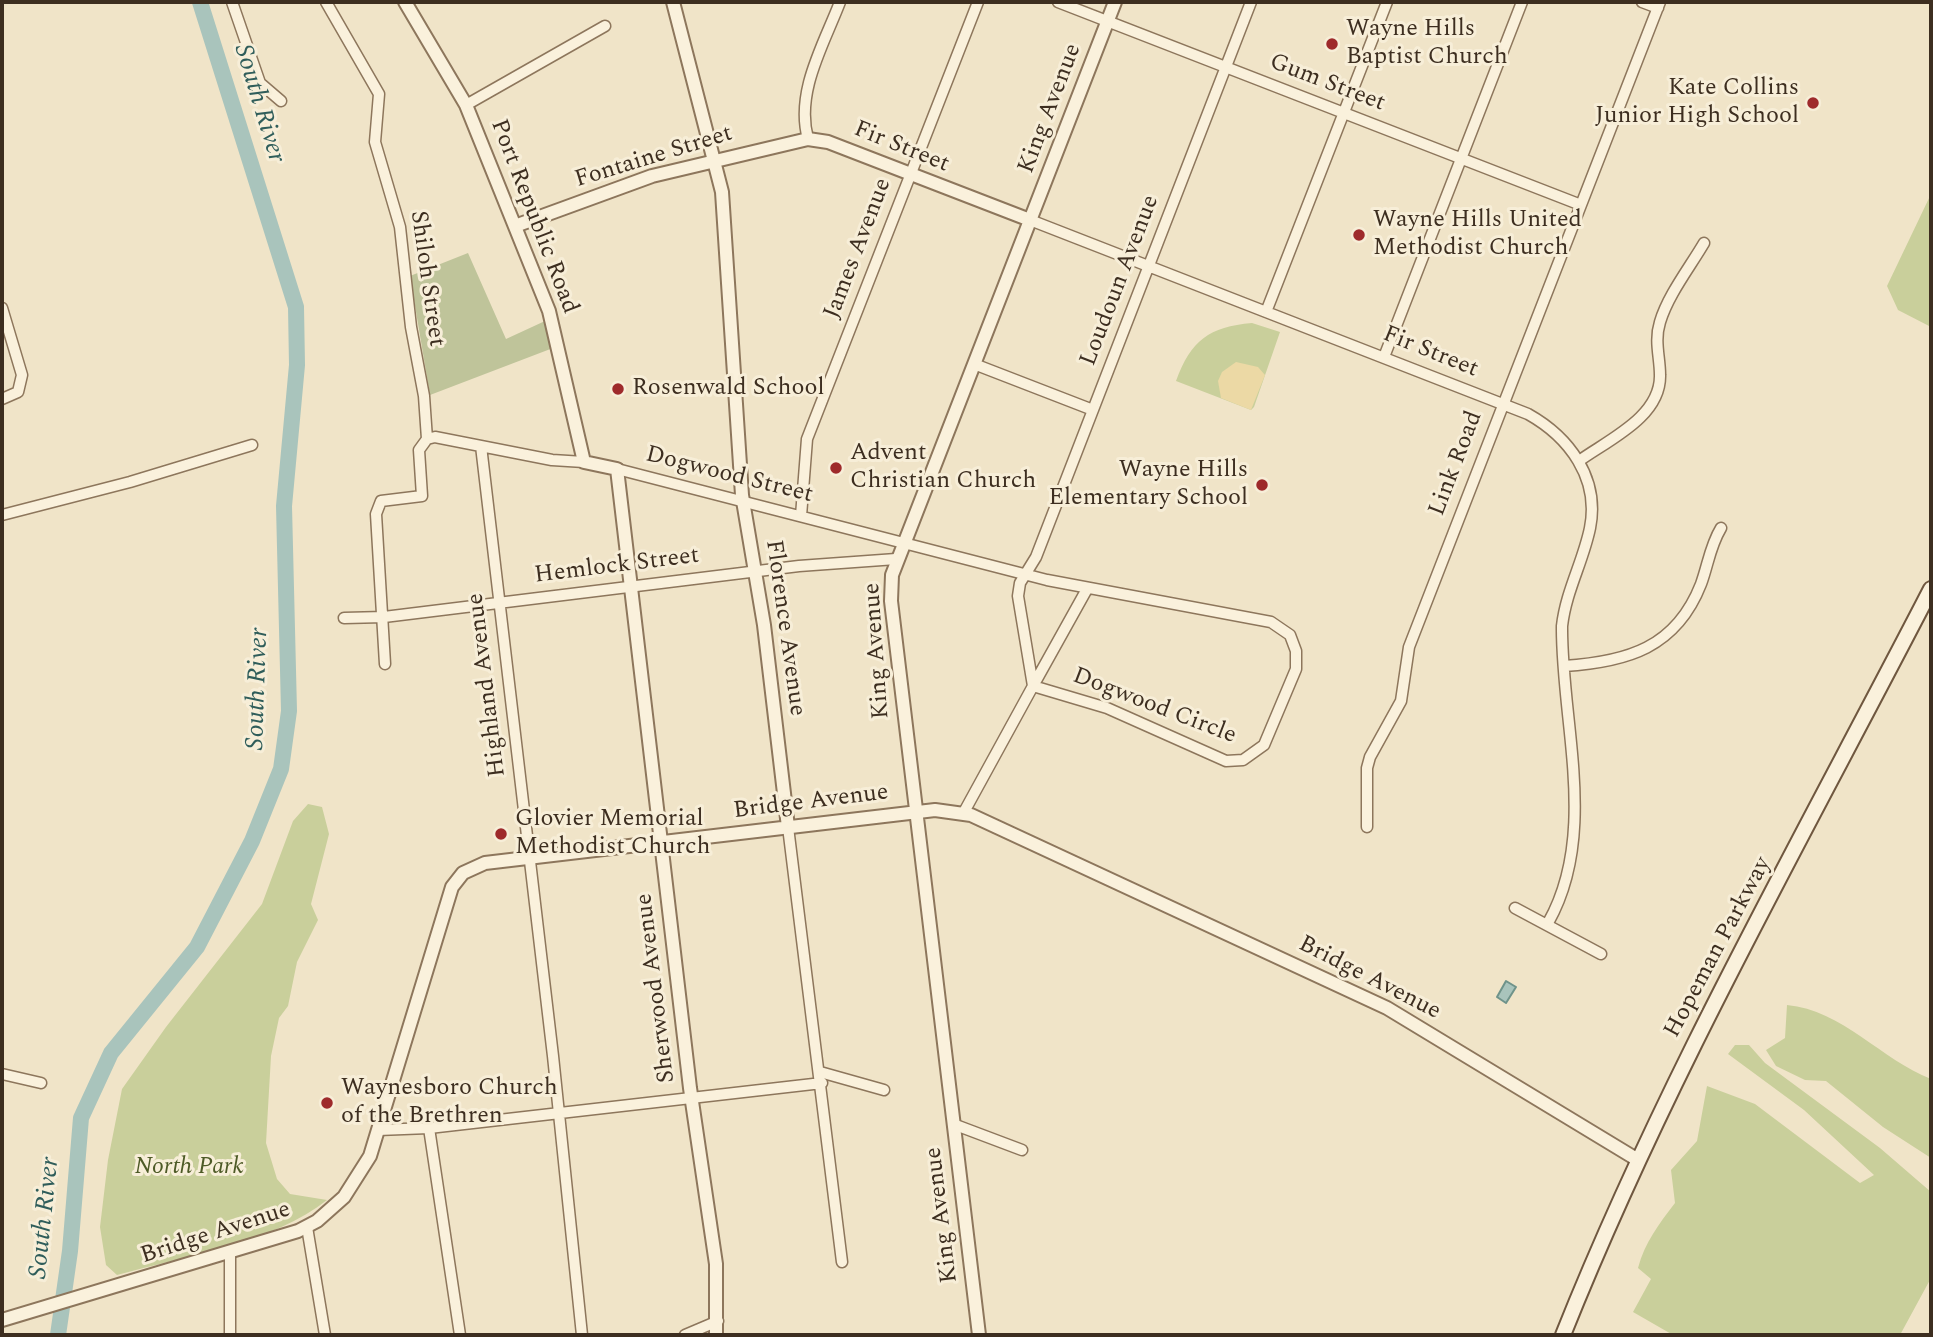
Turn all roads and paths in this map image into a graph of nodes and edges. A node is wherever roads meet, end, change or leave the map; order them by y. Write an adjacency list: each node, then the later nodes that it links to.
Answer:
1 (232, 2): 17 (street)
2 (326, 2): 36 (street, Shiloh Street)
3 (405, 2): 18 (street, Port Republic Road)
4 (673, 2): 22 (street, Florence Avenue)
5 (841, 2): 20 (street)
6 (978, 2): 23 (street, James Avenue)
7 (1058, 2): 14 (street, Gum Street)
8 (1115, 2): 14 (street, King Avenue)
9 (1251, 2): 16 (street, Loudoun Avenue)
10 (1387, 2): 19 (street)
11 (1522, 2): 21 (street)
12 (1642, 2): 13 (street)
13 (1659, 5): 24 (street, Link Road)
14 (1108, 21): 16 (street, Gum Street); 25 (street, King Avenue)
15 (605, 26): 18 (street)
16 (1226, 68): 19 (street, Gum Street); 28 (street, Loudoun Avenue)
17 (281, 101)
18 (466, 105): 26 (street, Port Republic Road)
19 (1343, 113): 21 (street, Gum Street); 30 (street)
20 (808, 139): 22 (street, Fontaine Street); 23 (street, Fir Street)
21 (1461, 159): 24 (street, Gum Street); 31 (street)
22 (715, 160): 26 (street, Fontaine Street); 42 (street, Florence Avenue)
23 (910, 174): 25 (street, Fir Street); 44 (street, James Avenue)
24 (1581, 205): 34 (street, Link Road)
25 (1030, 220): 28 (street, Fir Street); 32 (street, King Avenue)
26 (515, 226): 40 (street, Port Republic Road)
27 (1704, 243): 39 (street)
28 (1149, 267): 30 (street, Fir Street); 35 (street, Loudoun Avenue)
29 (2, 308): 33 (street)
30 (1266, 312): 31 (street, Fir Street)
31 (1384, 357): 34 (street, Fir Street)
32 (974, 364): 35 (street); 46 (street, King Avenue)
33 (2, 399)
34 (1503, 405): 39 (street, Fir Street); 62 (street, Link Road)
35 (1093, 410): 49 (street, Loudoun Avenue)
36 (427, 439): 38 (street); 54 (street, Shiloh Street)
37 (252, 445): 43 (street)
38 (481, 446): 40 (street, Dogwood Street); 53 (street, Highland Avenue)
39 (1579, 461): 57 (street, Fir Street)
40 (584, 462): 41 (street, Dogwood Street)
41 (617, 469): 42 (street, Dogwood Street); 50 (street, Sherwood Avenue)
42 (744, 502): 44 (street, Dogwood Street); 48 (street, Florence Avenue)
43 (2, 515)
44 (801, 516): 46 (street, Dogwood Street)
45 (1721, 528): 57 (street)
46 (903, 544): 47 (street, King Avenue); 49 (street, Dogwood Street)
47 (896, 559): 48 (street, Hemlock Street); 59 (street, King Avenue)
48 (756, 571): 50 (street, Hemlock Street); 61 (street, Florence Avenue)
49 (1026, 574): 51 (street, Dogwood Street); 58 (street, Loudoun Avenue)
50 (630, 586): 53 (street, Hemlock Street); 63 (street, Sherwood Avenue)
51 (1087, 589): 58 (street); 58 (street, Dogwood Circle)
52 (1931, 589): 78 (main road, Hopeman Parkway)
53 (500, 603): 54 (street, Hemlock Street); 64 (street, Highland Avenue)
54 (384, 617): 55 (street, Hemlock Street); 56 (street)
55 (344, 618)
56 (385, 664)
57 (1564, 666): 66 (street, Fir Street)
58 (1033, 686): 60 (street)
59 (914, 812): 60 (street, Bridge Avenue); 61 (street, Bridge Avenue); 74 (street, King Avenue)
60 (964, 812): 78 (street, Bridge Avenue)
61 (788, 827): 63 (street, Bridge Avenue); 69 (street, Florence Avenue)
62 (1367, 827)
63 (661, 842): 64 (street, Bridge Avenue); 72 (street, Sherwood Avenue)
64 (530, 858): 73 (street, Highland Avenue); 76 (street, Bridge Avenue)
65 (1516, 908): 66 (street)
66 (1548, 923): 67 (street)
67 (1601, 954)
68 (2, 1074): 70 (street)
69 (821, 1078): 71 (street); 72 (street); 81 (street, Florence Avenue)
70 (41, 1083)
71 (884, 1090)
72 (692, 1098): 73 (street); 83 (street, Sherwood Avenue)
73 (558, 1113): 75 (street); 87 (street, Highland Avenue)
74 (953, 1124): 77 (street); 90 (street, King Avenue)
75 (429, 1128): 76 (street); 86 (street)
76 (378, 1130): 79 (street, Bridge Avenue)
77 (1022, 1150)
78 (1638, 1160): 91 (main road, Hopeman Parkway)
79 (307, 1227): 80 (street, Bridge Avenue); 85 (street)
80 (230, 1253): 82 (street, Bridge Avenue); 84 (street)
81 (842, 1262)
82 (2, 1320)
83 (718, 1321): 88 (street); 89 (street, Sherwood Avenue)
84 (230, 1335)
85 (325, 1335)
86 (460, 1335)
87 (582, 1335)
88 (685, 1335)
89 (716, 1335)
90 (979, 1335)
91 (1563, 1335)

